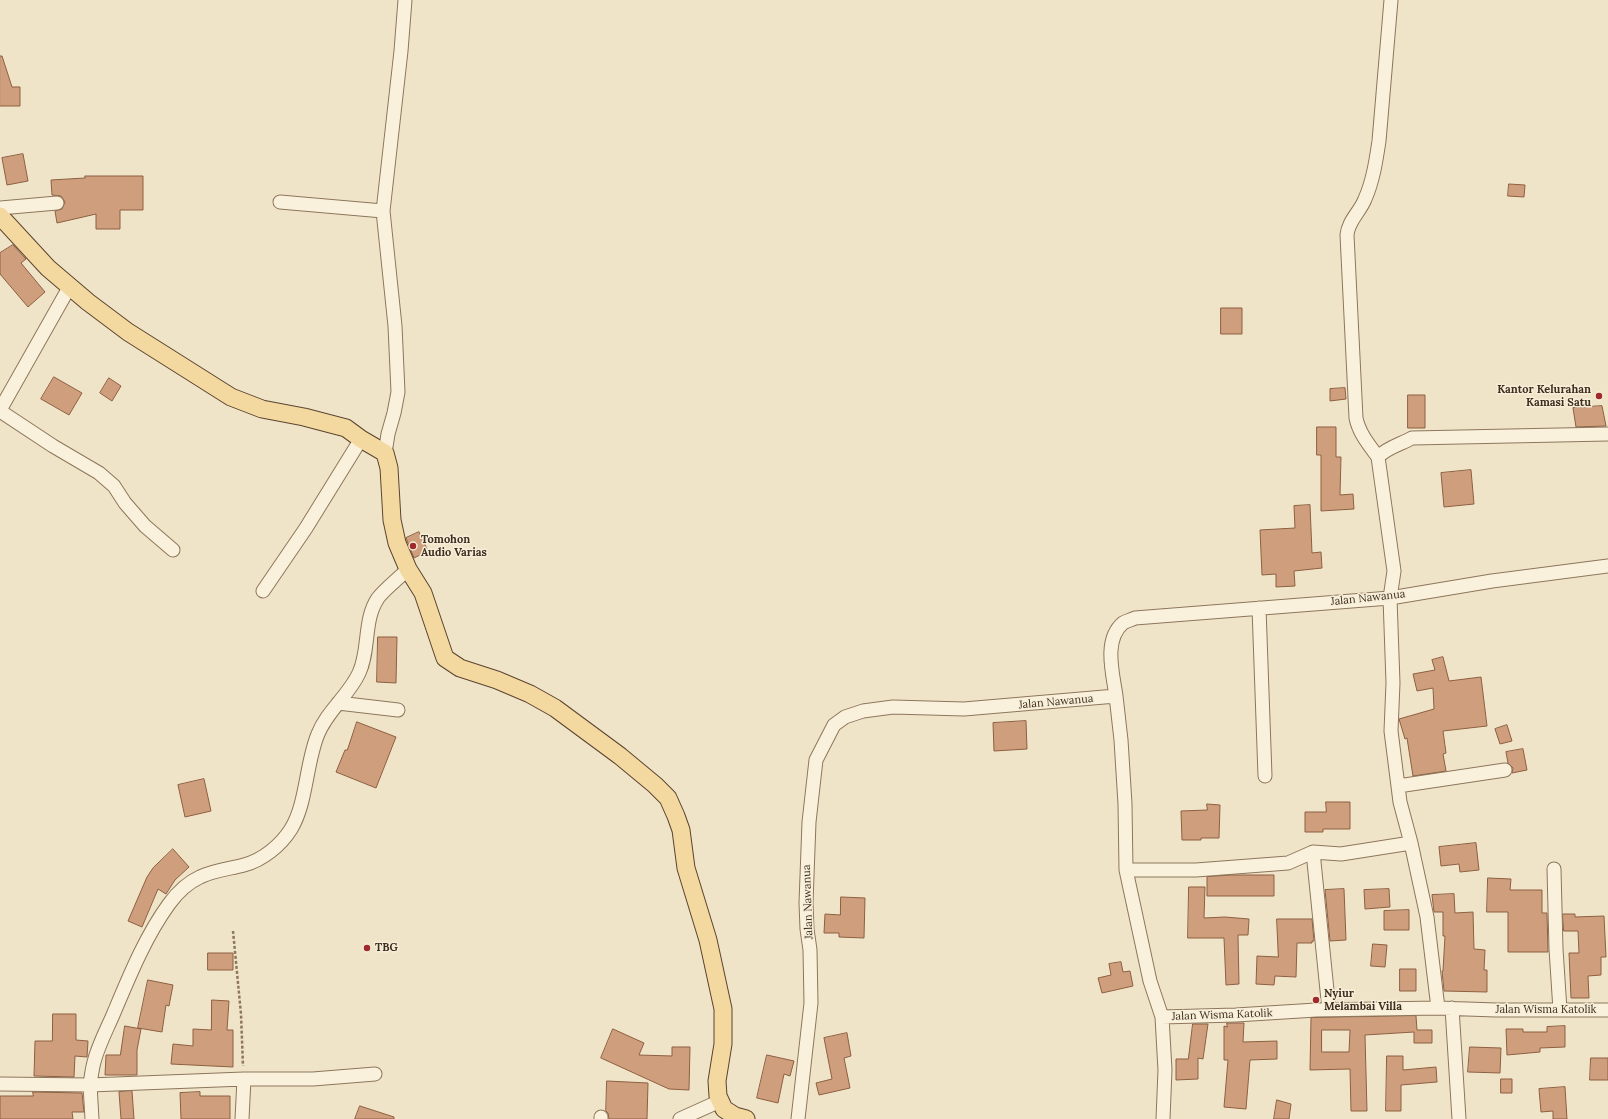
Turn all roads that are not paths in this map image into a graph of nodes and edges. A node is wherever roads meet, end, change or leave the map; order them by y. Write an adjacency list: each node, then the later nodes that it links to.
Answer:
1 (405, 0): 6 (street)
2 (1391, 0): 13 (street)
3 (280, 202): 6 (street)
4 (57, 203): 5 (street)
5 (0, 208)
6 (383, 211): 12 (street)
7 (0, 216): 8 (main road)
8 (70, 286): 9 (street); 11 (main road)
9 (0, 410): 14 (street)
10 (1608, 434): 13 (street)
11 (361, 439): 12 (main road); 17 (street)
12 (385, 453): 16 (main road)
13 (1378, 457): 18 (street)
14 (173, 550)
15 (1608, 566): 18 (street, Jalan Nawanua)
16 (408, 570): 21 (street); 40 (main road)
17 (263, 591)
18 (1390, 598): 19 (street, Jalan Nawanua); 25 (street)
19 (1259, 608): 20 (street, Jalan Nawanua); 24 (street)
20 (1116, 696): 29 (street, Jalan Wisma Katolik); 45 (street, Jalan Nawanua)
21 (338, 703): 22 (street); 39 (street)
22 (398, 710)
23 (1505, 770): 25 (street)
24 (1265, 776)
25 (1398, 786): 26 (street)
26 (1411, 843): 27 (street); 30 (street)
27 (1313, 852): 29 (street); 32 (street)
28 (1554, 869): 33 (street)
29 (1126, 870): 35 (street, Jalan Wisma Katolik)
30 (1438, 1008): 31 (street, Jalan Wisma Katolik); 32 (street, Jalan Wisma Katolik)
31 (1452, 1008): 33 (street, Jalan Wisma Katolik); 47 (street)
32 (1329, 1010): 35 (street, Jalan Wisma Katolik)
33 (1560, 1010): 34 (street, Jalan Wisma Katolik)
34 (1608, 1010)
35 (1162, 1017): 46 (street)
36 (375, 1074): 37 (street)
37 (244, 1079): 39 (street); 42 (street)
38 (0, 1084): 39 (street)
39 (90, 1085): 41 (street)
40 (720, 1101): 43 (street); 44 (main road)
41 (92, 1119)
42 (242, 1119)
43 (680, 1119)
44 (746, 1119)
45 (798, 1119)
46 (1163, 1119)
47 (1459, 1119)

